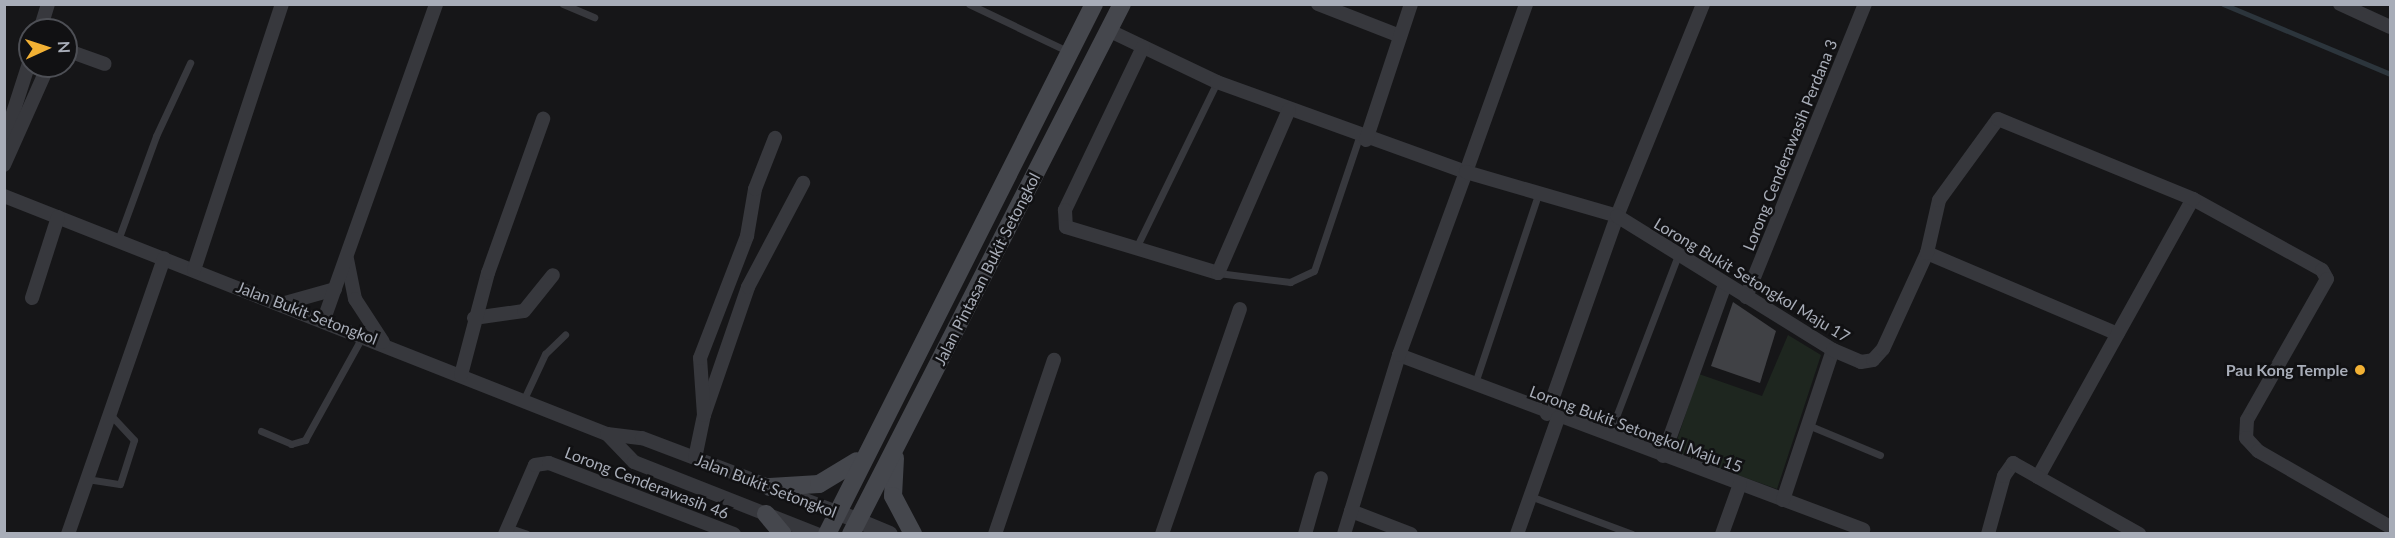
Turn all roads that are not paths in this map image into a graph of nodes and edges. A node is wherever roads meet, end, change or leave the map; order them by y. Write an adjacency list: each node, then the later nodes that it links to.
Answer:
1 (282, 4): 44 (street)
2 (436, 4): 42 (street)
3 (563, 4): 13 (lane)
4 (969, 4): 18 (lane)
5 (1094, 4): 18 (main road, Jalan Pintasan Bukit Setongkol)
6 (1122, 4): 15 (main road, Jalan Pintasan Bukit Setongkol)
7 (1318, 4): 16 (street)
8 (1411, 4): 16 (street)
9 (1526, 4): 31 (street)
10 (1703, 4): 36 (street)
11 (1865, 4): 49 (street, Lorong Cenderawasih Perdana 3)
12 (2340, 4): 14 (street)
13 (594, 16)
14 (2391, 27)
15 (1108, 30): 17 (street, Lorong Bukit Setongkol Maju 17); 71 (main road, Jalan Pintasan Bukit Setongkol)
16 (1400, 36): 28 (street)
17 (1143, 46): 24 (street, Lorong Bukit Setongkol Maju 17); 39 (street)
18 (1070, 52): 75 (main road, Jalan Pintasan Bukit Setongkol)
19 (78, 54): 21 (street)
20 (190, 63): 38 (lane)
21 (105, 64)
22 (24, 78): 29 (street)
23 (43, 78): 30 (street)
24 (1217, 82): 25 (street, Lorong Bukit Setongkol Maju 17); 39 (lane)
25 (1289, 110): 28 (street, Lorong Bukit Setongkol Maju 17); 45 (street)
26 (543, 119): 53 (street)
27 (775, 138): 66 (street)
28 (1362, 138): 31 (street, Lorong Bukit Setongkol Maju 17); 45 (lane)
29 (4, 141)
30 (4, 165)
31 (1466, 172): 33 (street, Lorong Bukit Setongkol Maju 17); 60 (street)
32 (803, 183): 66 (street)
33 (1539, 189): 36 (street, Lorong Bukit Setongkol Maju 17); 63 (lane)
34 (4, 196): 37 (street, Jalan Bukit Setongkol)
35 (2193, 199): 40 (street); 55 (street); 87 (street)
36 (1617, 216): 41 (street, Lorong Bukit Setongkol Maju 17); 67 (street)
37 (58, 217): 38 (street, Jalan Bukit Setongkol); 50 (street)
38 (118, 240): 43 (street, Jalan Bukit Setongkol)
39 (1136, 248): 45 (street)
40 (1927, 253): 55 (street); 59 (street, Lorong Bukit Setongkol Maju 17)
41 (1678, 255): 47 (street, Lorong Bukit Setongkol Maju 17); 72 (lane)
42 (347, 256): 48 (street); 58 (street)
43 (164, 258): 44 (street, Jalan Bukit Setongkol); 65 (street)
44 (194, 270): 51 (street, Jalan Bukit Setongkol)
45 (1218, 273)
46 (553, 275): 53 (street)
47 (1725, 285): 49 (street, Lorong Bukit Setongkol Maju 17); 74 (street)
48 (335, 289): 51 (street); 54 (street)
49 (1746, 297): 59 (street, Lorong Bukit Setongkol Maju 17)
50 (32, 298)
51 (283, 303): 54 (street, Jalan Bukit Setongkol)
52 (1240, 309): 100 (street)
53 (474, 318): 62 (street)
54 (324, 319): 56 (street, Jalan Bukit Setongkol)
55 (2118, 334): 77 (street)
56 (363, 335): 58 (street, Jalan Bukit Setongkol); 69 (lane)
57 (565, 335): 64 (lane)
58 (383, 342): 62 (street, Jalan Bukit Setongkol)
59 (1833, 350): 68 (street)
60 (1399, 355): 63 (street, Lorong Bukit Setongkol Maju 15); 84 (street)
61 (1054, 360): 99 (street)
62 (461, 375): 64 (street, Jalan Bukit Setongkol)
63 (1473, 387): 67 (street, Lorong Bukit Setongkol Maju 15)
64 (524, 399): 70 (street, Jalan Bukit Setongkol)
65 (110, 414): 79 (street); 79 (lane)
66 (704, 415): 76 (street)
67 (1552, 416): 72 (street, Lorong Bukit Setongkol Maju 15); 82 (street)
68 (1808, 425): 73 (lane); 83 (street)
69 (261, 431)
70 (607, 434): 76 (street, Jalan Bukit Setongkol); 86 (street, Jalan Bukit Setongkol)
71 (902, 436): 88 (main road, Jalan Pintasan Bukit Setongkol); 98 (main road)
72 (1608, 436): 74 (street, Lorong Bukit Setongkol Maju 15)
73 (1880, 455)
74 (1663, 456): 80 (street, Lorong Bukit Setongkol Maju 15)
75 (862, 457): 81 (main road); 85 (main road, Jalan Pintasan Bukit Setongkol)
76 (695, 458): 81 (street, Jalan Bukit Setongkol)
77 (2038, 477): 107 (street); 108 (street)
78 (1321, 478): 101 (street)
79 (87, 479): 91 (street)
80 (1740, 484): 83 (street, Lorong Bukit Setongkol Maju 15); 106 (street)
81 (770, 487): 85 (street, Jalan Bukit Setongkol)
82 (1530, 496): 104 (street); 105 (lane)
83 (1783, 500): 89 (street, Lorong Bukit Setongkol Maju 15)
84 (1351, 511): 102 (street); 103 (street)
85 (837, 512): 88 (street, Jalan Bukit Setongkol); 96 (main road, Jalan Pintasan Bukit Setongkol)
86 (766, 514): 94 (main road); 95 (street, Jalan Bukit Setongkol)
87 (2391, 527)
88 (854, 528): 97 (street, Jalan Bukit Setongkol)
89 (1863, 529)
90 (506, 530): 92 (lane); 93 (street, Lorong Cenderawasih 46)
91 (68, 534)
92 (527, 534)
93 (734, 534)
94 (783, 534)
95 (817, 534)
96 (827, 534)
97 (890, 534)
98 (913, 534)
99 (995, 534)
100 (1162, 534)
101 (1305, 534)
102 (1344, 534)
103 (1411, 534)
104 (1517, 534)
105 (1632, 534)
106 (1722, 534)
107 (1988, 534)
108 (2139, 534)

